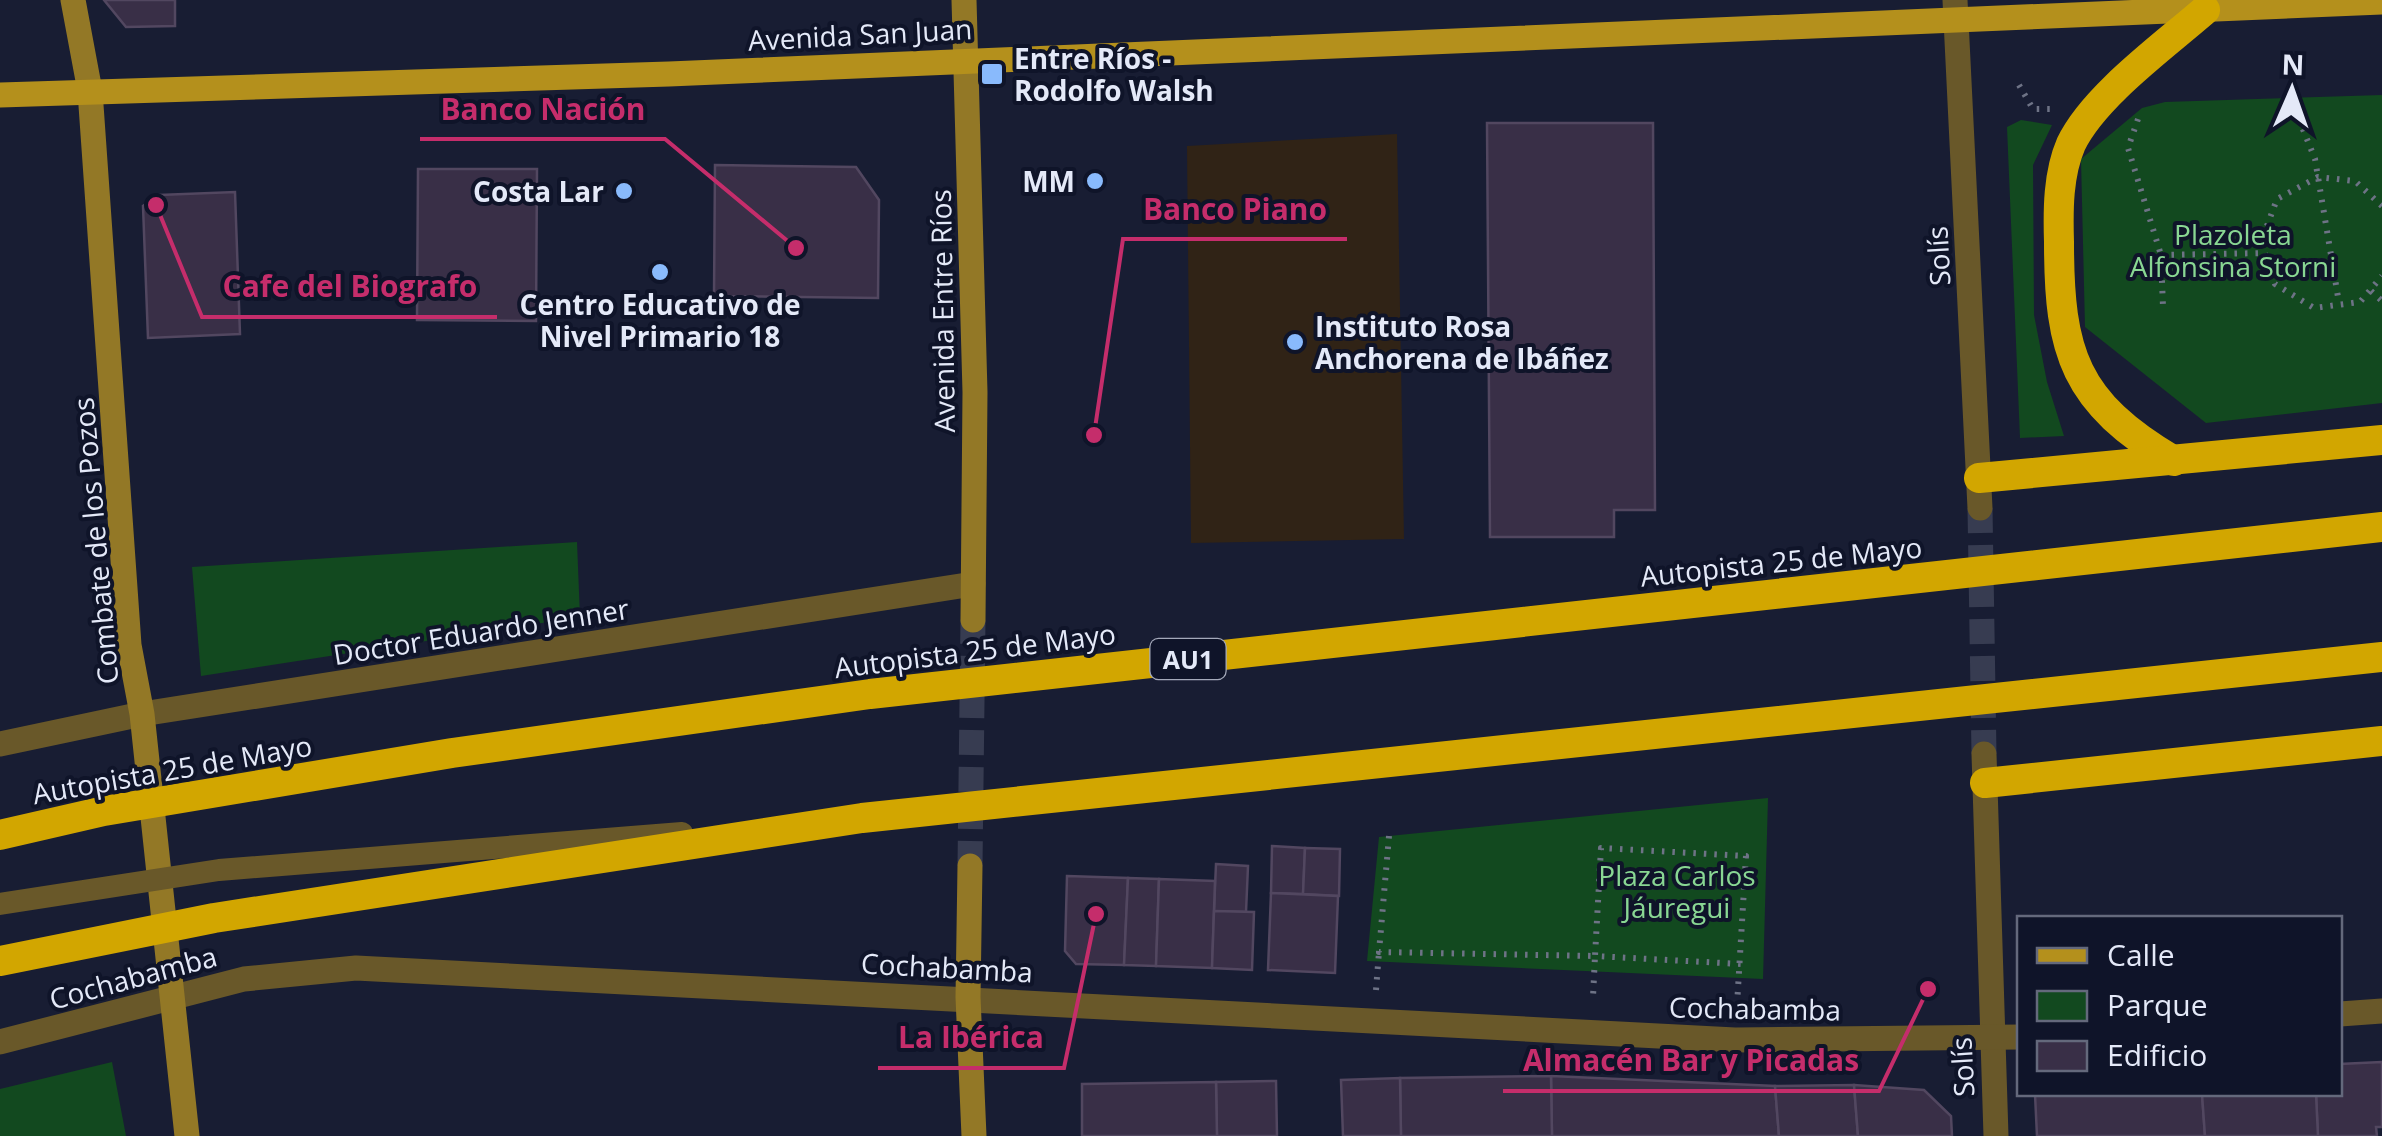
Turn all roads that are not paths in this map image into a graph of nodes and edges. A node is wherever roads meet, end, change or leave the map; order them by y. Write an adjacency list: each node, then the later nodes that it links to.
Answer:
1 (73, 0): 7 (street, Combate de los Pozos)
2 (964, 0): 6 (street, Avenida Entre Ríos)
3 (2382, 2): 5 (main road, Avenida San Juan)
4 (1955, 10): 5 (main road, Avenida San Juan); 6 (main road, Avenida San Juan); 11 (street, Solís)
5 (2205, 10): 10 (highway)
6 (964, 58): 7 (main road, Avenida San Juan); 13 (street, Avenida Entre Ríos)
7 (90, 91): 8 (main road, Avenida San Juan); 16 (street, Combate de los Pozos)
8 (0, 96)
9 (2382, 440): 10 (highway)
10 (2174, 461): 11 (highway)
11 (1979, 493)
12 (2382, 527): 21 (highway, Autopista 25 de Mayo / AU1, bridge)
13 (974, 584): 14 (street, Avenida Entre Ríos); 16 (street, Doctor Eduardo Jenner)
14 (974, 620)
15 (2382, 657): 20 (highway, bridge)
16 (142, 714): 18 (street, Doctor Eduardo Jenner); 26 (street, Combate de los Pozos)
17 (2382, 741): 19 (highway)
18 (0, 744)
19 (1985, 769): 30 (street, Solís)
20 (862, 818): 23 (lane, bridge); 24 (highway, bridge)
21 (0, 834)
22 (970, 866): 25 (street)
23 (0, 904)
24 (0, 961)
25 (968, 997): 26 (street, Cochabamba); 30 (street, Cochabamba); 33 (street)
26 (175, 998): 31 (street, Cochabamba); 32 (street, Combate de los Pozos)
27 (2382, 1011): 28 (street)
28 (2342, 1014)
29 (2017, 1037): 30 (street, Cochabamba)
30 (1990, 1039): 34 (street, Solís)
31 (0, 1042)
32 (187, 1136)
33 (974, 1136)
34 (1996, 1136)

